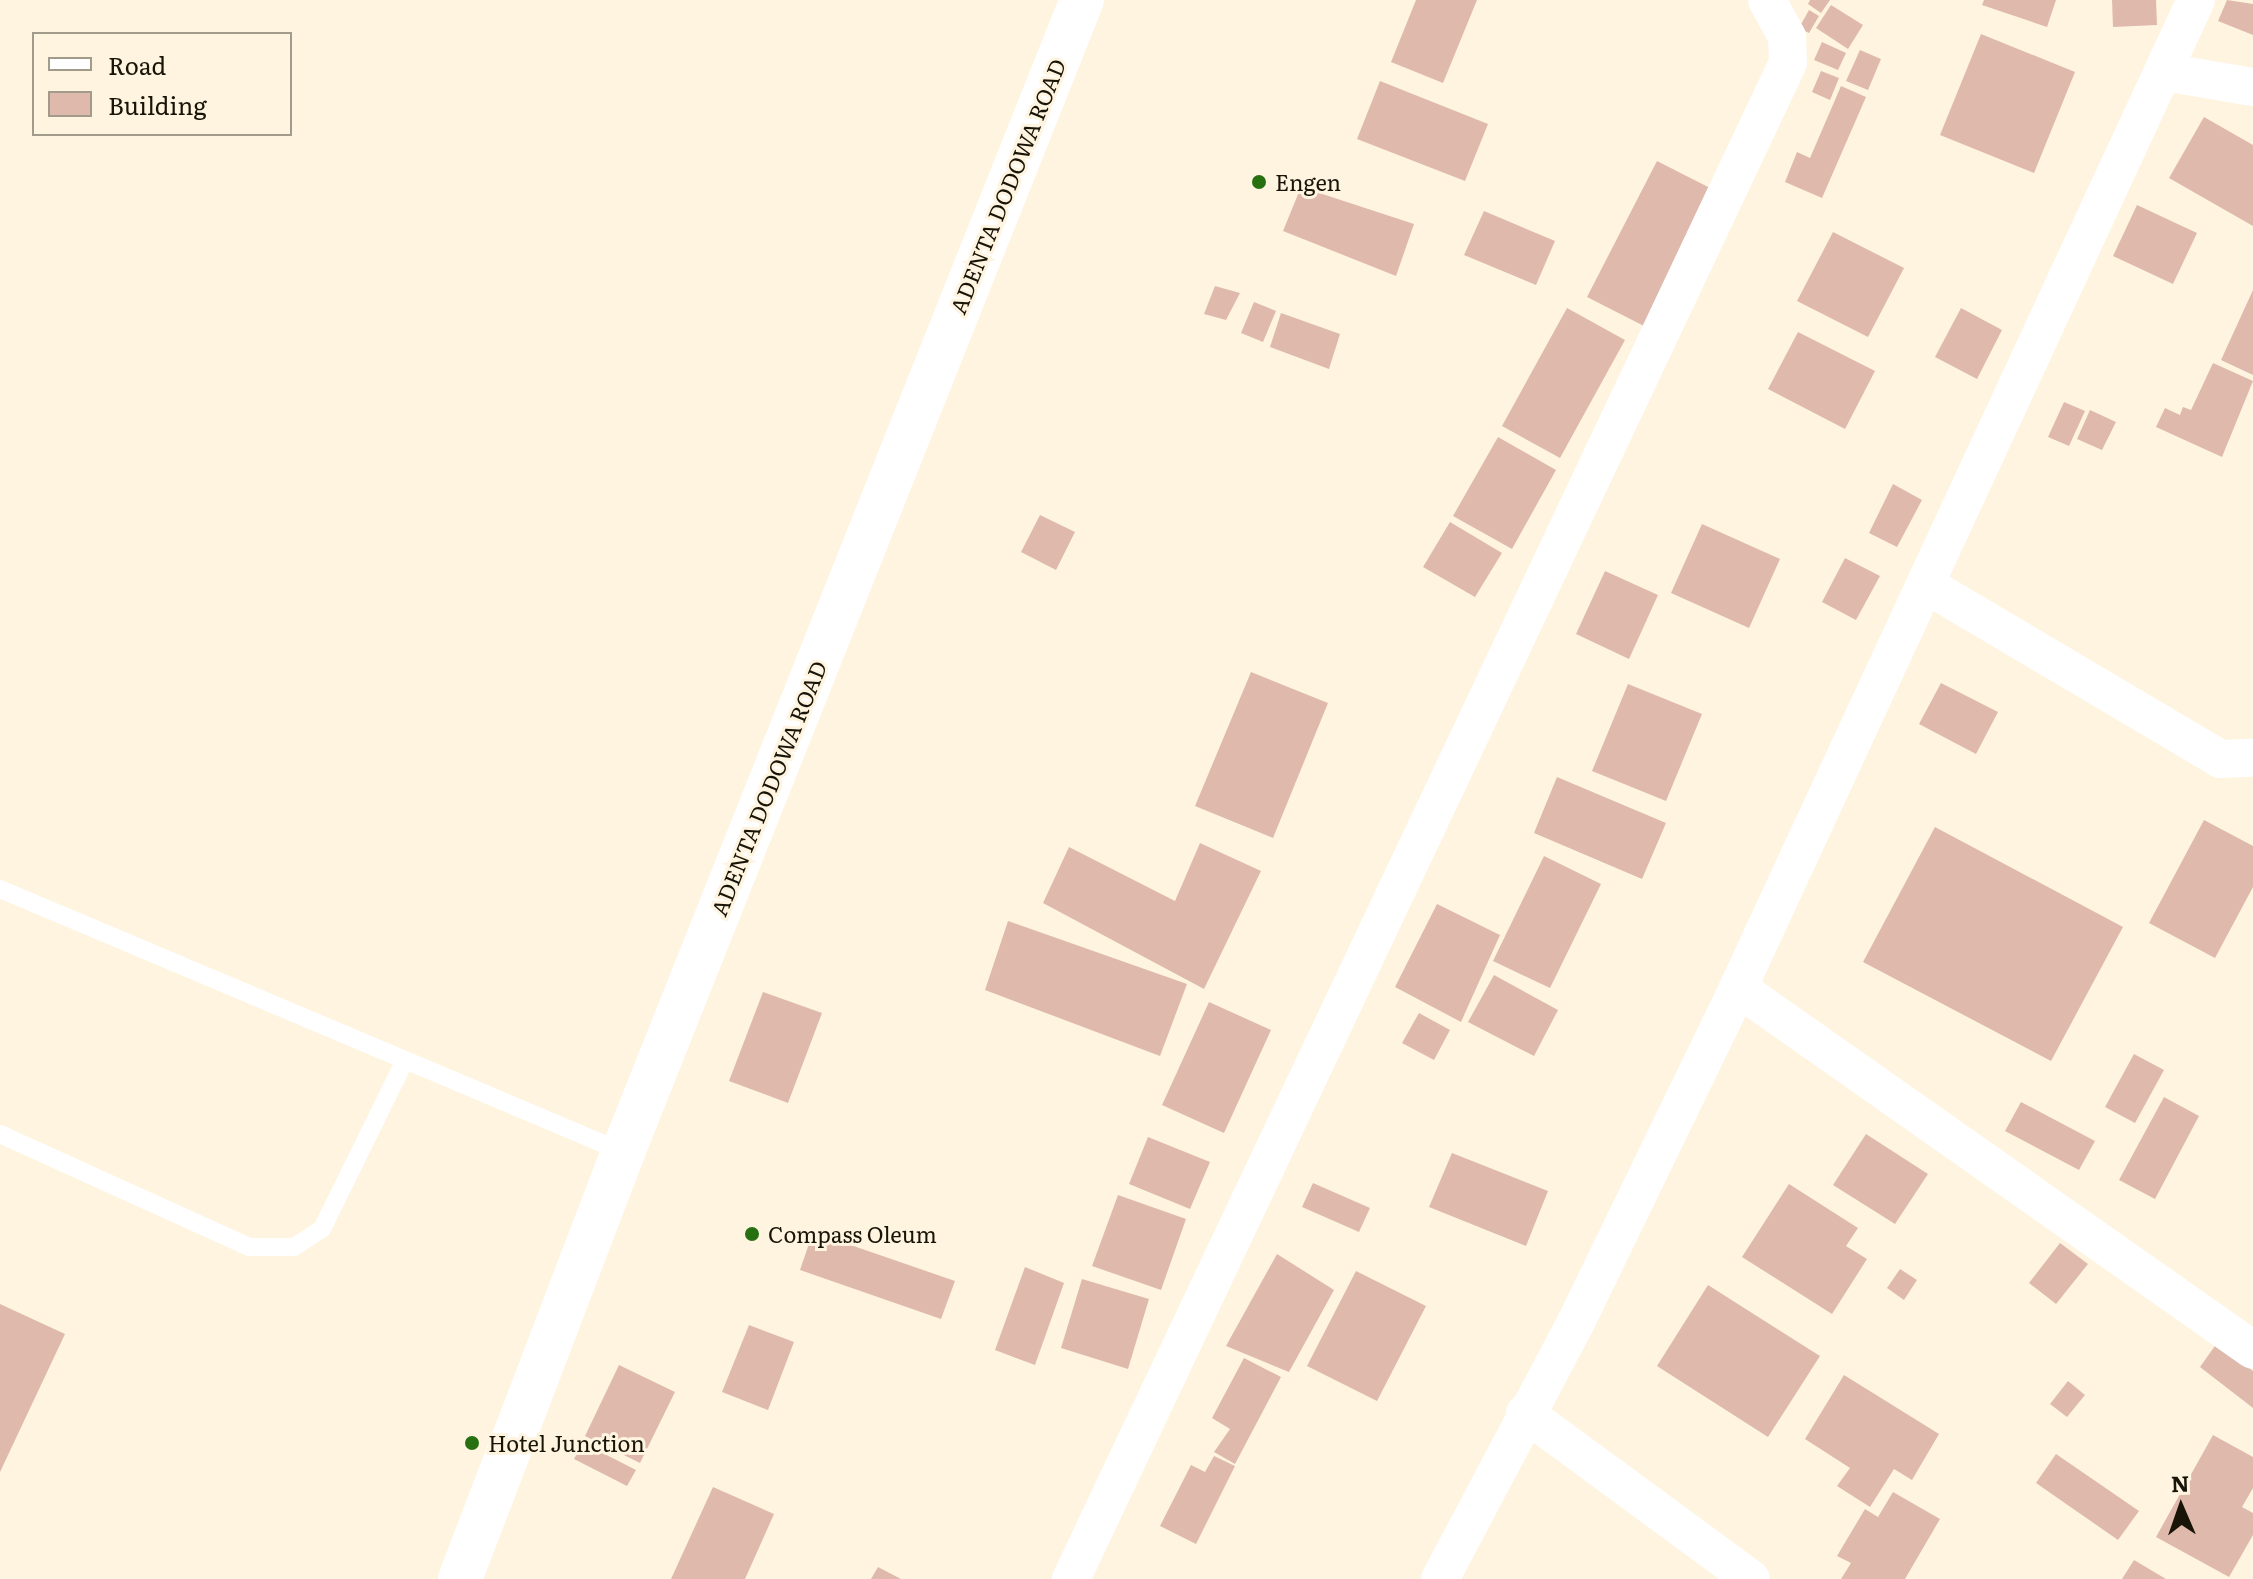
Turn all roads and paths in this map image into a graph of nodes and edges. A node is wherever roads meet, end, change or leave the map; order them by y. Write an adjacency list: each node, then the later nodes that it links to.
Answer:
1 (1082, 0): 12 (main road, ADENTA DODOWA ROAD)
2 (1767, 0): 16 (street)
3 (2196, 0): 4 (street)
4 (2164, 72): 5 (street); 6 (street)
5 (2253, 87)
6 (1928, 586): 7 (street); 9 (street)
7 (2253, 758)
8 (0, 889): 10 (lane)
9 (1738, 988): 13 (street); 14 (street)
10 (405, 1060): 11 (lane); 12 (lane)
11 (0, 1134)
12 (623, 1152): 15 (main road, ADENTA DODOWA ROAD)
13 (2253, 1350)
14 (1525, 1413): 17 (street); 18 (street)
15 (460, 1579)
16 (1071, 1579)
17 (1440, 1579)
18 (1751, 1579)

